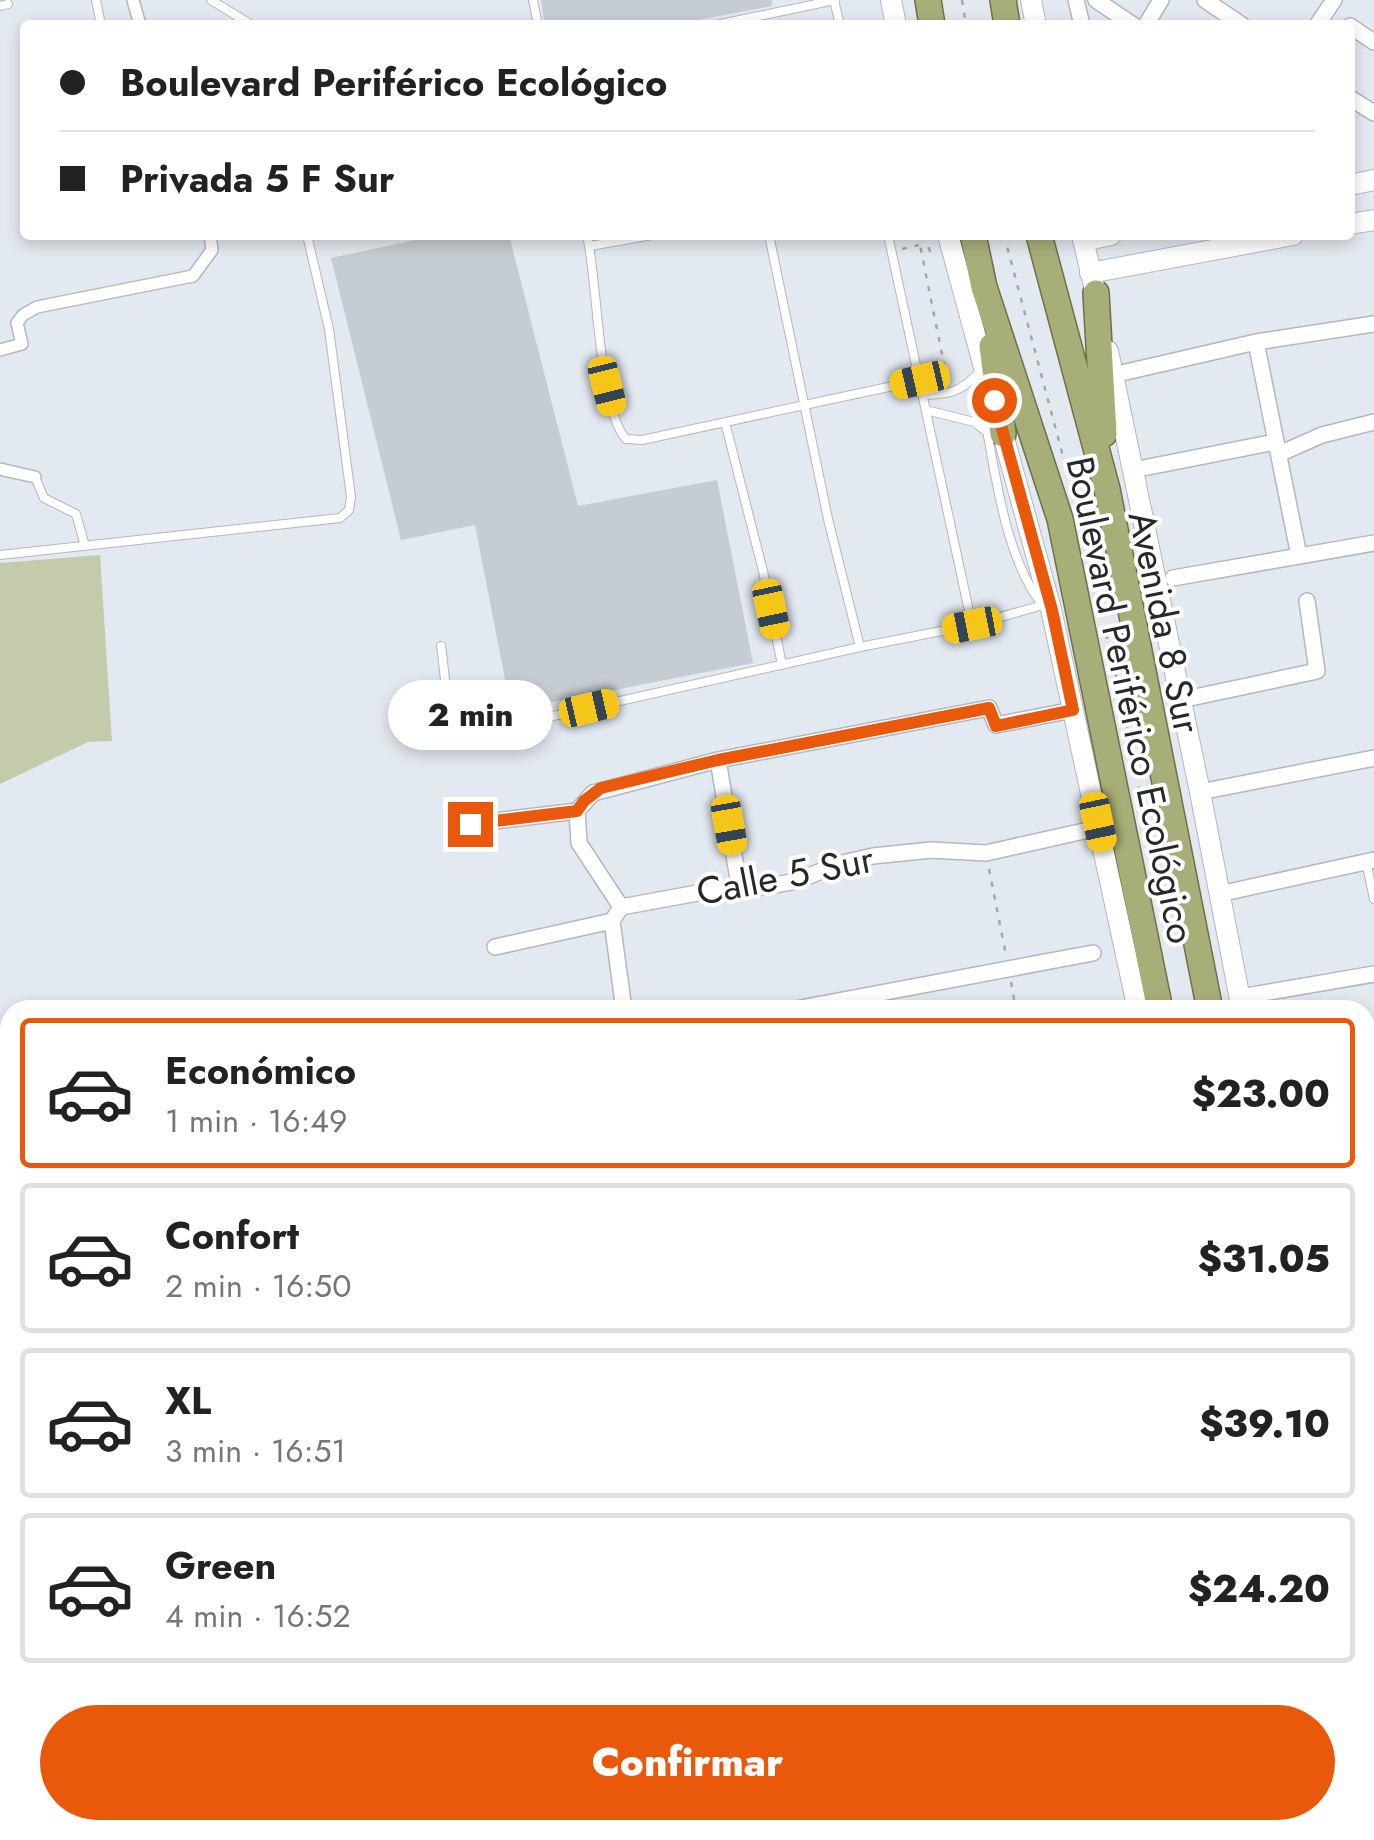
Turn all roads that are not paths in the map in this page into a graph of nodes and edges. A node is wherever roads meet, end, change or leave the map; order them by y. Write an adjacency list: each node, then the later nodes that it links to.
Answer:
1 (211, 0): 6 (lane)
2 (834, 0): 7 (lane)
3 (1096, 0): 8 (street)
4 (1206, 0): 5 (street)
5 (1226, 6)
6 (244, 20)
7 (740, 20)
8 (1126, 20)
9 (211, 240): 26 (street)
10 (308, 240): 42 (lane)
11 (588, 240): 20 (lane)
12 (624, 240): 20 (lane)
13 (771, 240): 31 (lane)
14 (889, 240): 29 (lane)
15 (949, 240): 21 (street, Boulevard Periférico Ecológico)
16 (974, 240): 23 (highway, Boulevard Periférico Ecológico)
17 (1041, 240): 40 (highway, Boulevard Periférico Ecológico)
18 (1082, 240): 22 (street, Avenida 8 Sur)
19 (1271, 240): 22 (street)
20 (590, 246): 33 (lane)
21 (956, 266): 27 (lane); 35 (street, Boulevard Periférico Ecológico)
22 (1093, 283): 28 (street, Avenida 8 Sur); 40 (highway)
23 (984, 286): 35 (highway); 72 (highway, Boulevard Periférico Ecológico)
24 (1374, 324): 25 (street)
25 (1256, 342): 28 (street); 36 (street)
26 (0, 350)
27 (977, 374): 30 (lane); 35 (lane)
28 (1113, 376): 38 (street, Avenida 8 Sur)
29 (920, 380): 30 (lane); 31 (lane)
30 (923, 394): 32 (lane)
31 (804, 406): 33 (lane); 50 (lane)
32 (926, 410): 35 (lane); 48 (lane)
33 (725, 422): 51 (lane)
34 (1374, 422): 36 (street)
35 (996, 434): 47 (street, Boulevard Periférico Ecológico)
36 (1277, 448): 38 (street); 44 (street)
37 (0, 469): 39 (street)
38 (1133, 470): 52 (street, Avenida 8 Sur)
39 (35, 477): 42 (lane)
40 (1107, 489): 73 (highway, Boulevard Periférico Ecológico)
41 (1374, 543): 44 (street)
42 (85, 546): 43 (lane)
43 (0, 555)
44 (1300, 556): 45 (street)
45 (1172, 578)
46 (1306, 601): 52 (street)
47 (1047, 607): 48 (lane); 53 (street, Boulevard Periférico Ecológico)
48 (972, 625): 50 (lane)
49 (442, 646): 51 (lane)
50 (860, 646): 51 (lane)
51 (782, 665)
52 (1182, 700): 56 (street, Avenida 8 Sur)
53 (1073, 710): 55 (street); 71 (street, Boulevard Periférico Ecológico)
54 (1374, 758): 56 (street)
55 (718, 760): 57 (street); 61 (street)
56 (1200, 792): 62 (street, Avenida 8 Sur)
57 (577, 811): 58 (street); 64 (street)
58 (470, 824)
59 (1084, 832): 61 (street, Calle 5 Sur)
60 (1370, 861): 62 (street); 63 (lane)
61 (740, 890): 64 (street, Calle 5 Sur)
62 (1219, 894): 74 (street, Avenida 8 Sur)
63 (1374, 899)
64 (621, 907): 65 (street)
65 (612, 922): 66 (street); 69 (street)
66 (495, 947)
67 (1093, 952): 70 (street)
68 (1374, 974): 75 (street)
69 (623, 1000)
70 (841, 1000)
71 (1136, 1000)
72 (1158, 1000)
73 (1208, 1000)
74 (1240, 1000)
75 (1255, 1000)

